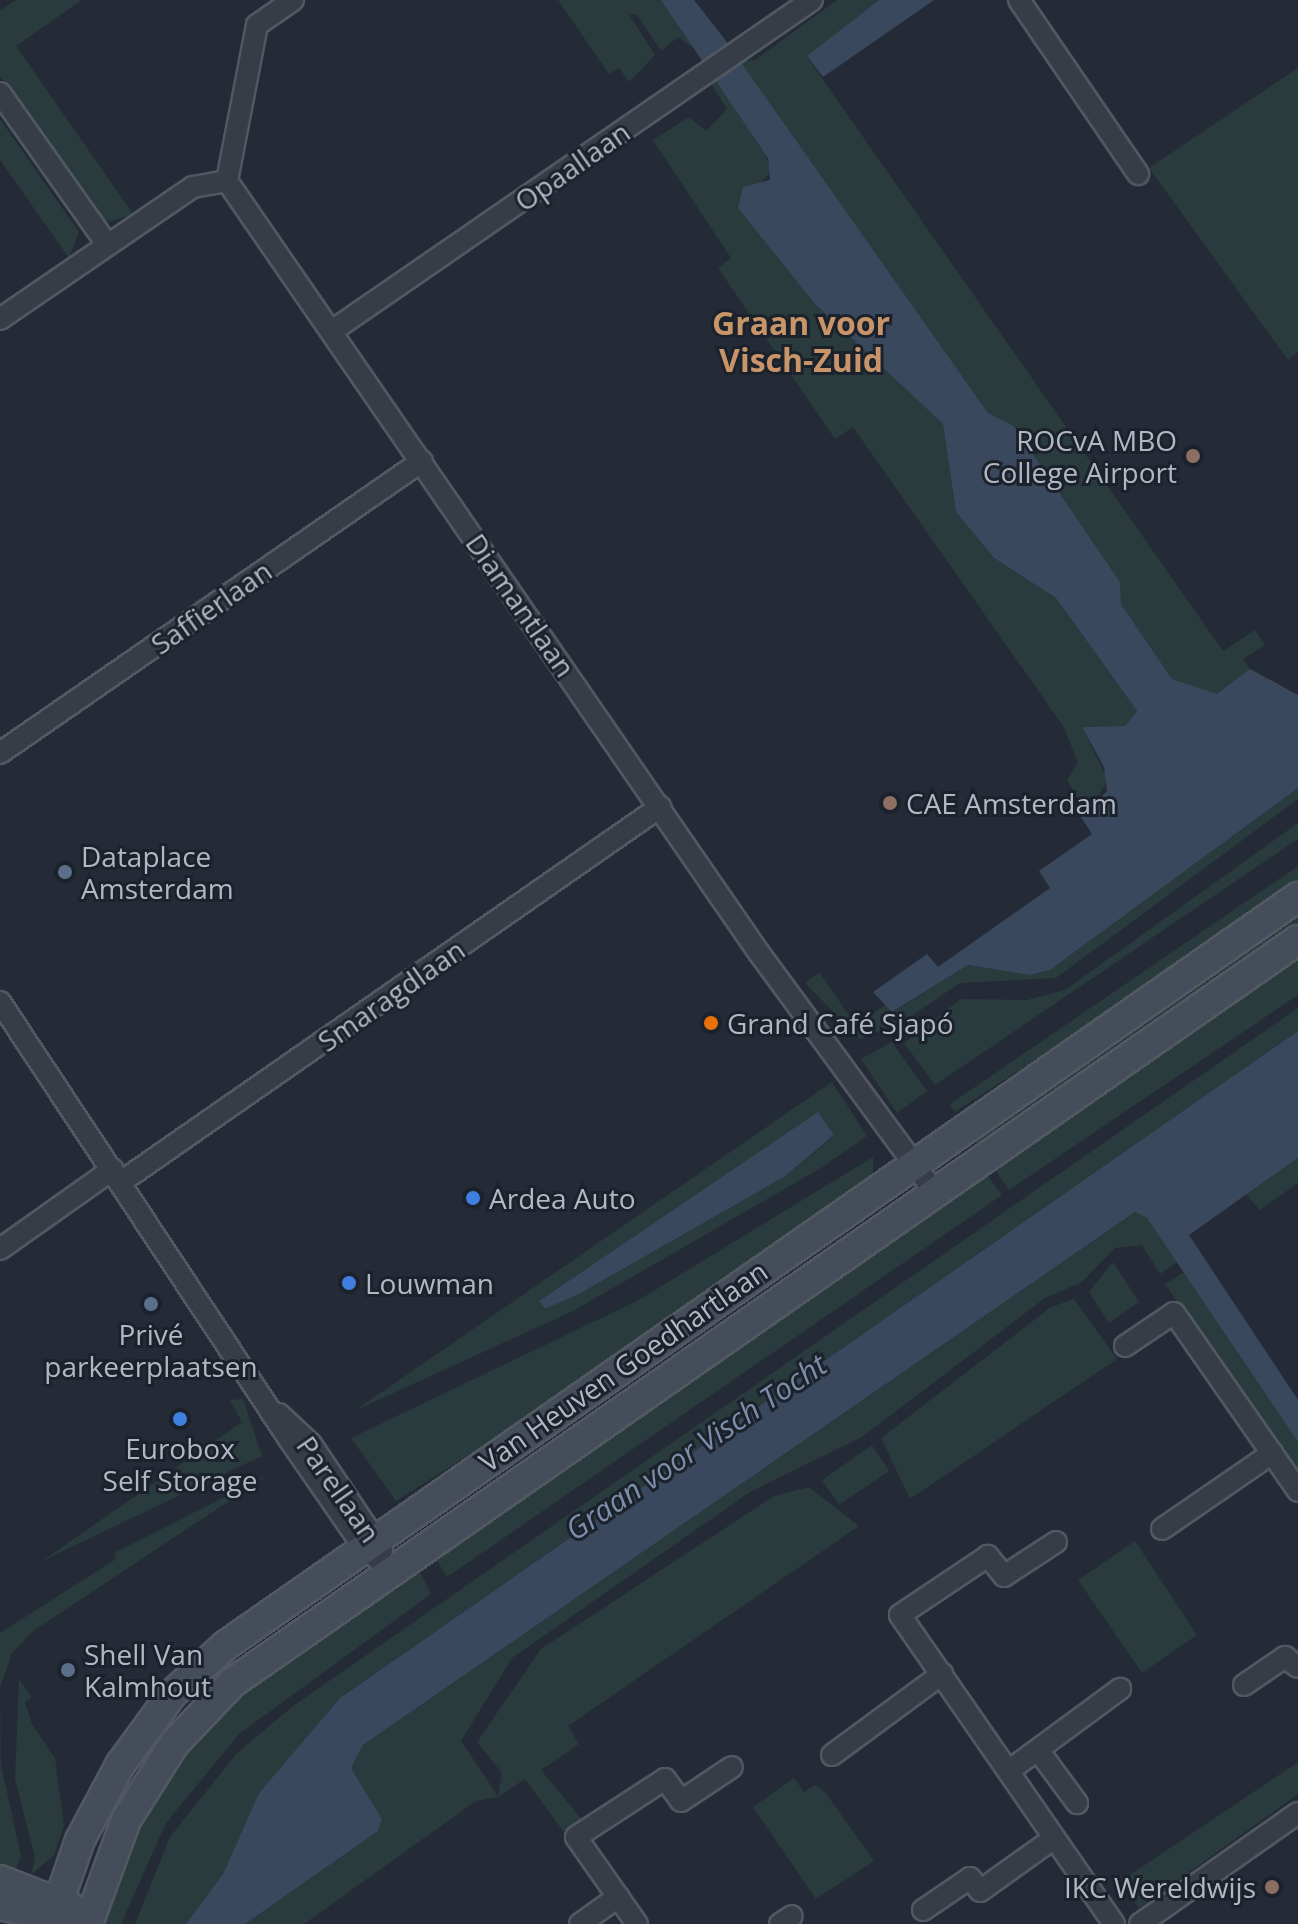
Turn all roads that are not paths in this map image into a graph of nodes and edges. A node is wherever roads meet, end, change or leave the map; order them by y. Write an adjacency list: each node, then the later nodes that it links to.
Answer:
1 (293, 0): 6 (street)
2 (812, 0): 9 (street, Opaallaan)
3 (1019, 0): 5 (street)
4 (0, 93): 7 (street)
5 (1138, 174)
6 (227, 181): 7 (street); 9 (street, Diamantlaan)
7 (107, 244): 8 (street)
8 (0, 319)
9 (332, 331): 10 (street, Diamantlaan)
10 (422, 461): 11 (street, Saffierlaan); 12 (street, Diamantlaan)
11 (0, 753)
12 (660, 807): 16 (street, Diamantlaan); 17 (street, Smaragdlaan)
13 (1298, 897): 16 (main road, Van Heuven Goedhartlaan)
14 (1298, 940): 18 (main road, Van Heuven Goedhartlaan)
15 (0, 1002): 17 (street, Parellaan)
16 (916, 1164): 18 (street, Diamantlaan); 24 (main road, Van Heuven Goedhartlaan)
17 (117, 1176): 19 (street); 24 (street, Parellaan)
18 (935, 1193): 26 (main road, Van Heuven Goedhartlaan)
19 (0, 1249)
20 (1125, 1346): 21 (street)
21 (1272, 1453): 22 (street); 23 (street)
22 (1298, 1491)
23 (1162, 1529)
24 (369, 1541): 26 (street, Parellaan); 42 (main road, Van Heuven Goedhartlaan)
25 (1056, 1542): 28 (street)
26 (390, 1570): 43 (main road, Van Heuven Goedhartlaan)
27 (1298, 1667): 29 (street)
28 (942, 1674): 32 (street); 34 (street)
29 (1244, 1685)
30 (1120, 1689): 31 (street)
31 (1038, 1750): 34 (street); 35 (street)
32 (832, 1755)
33 (732, 1767): 39 (street)
34 (1010, 1770): 37 (street)
35 (1077, 1803)
36 (1298, 1813): 47 (street)
37 (1054, 1838): 41 (street); 46 (street)
38 (0, 1880): 42 (main road)
39 (618, 1897): 44 (street); 45 (street)
40 (0, 1905): 42 (main road)
41 (923, 1910)
42 (53, 1914): 43 (main road)
43 (88, 1922)
44 (580, 1924)
45 (637, 1924)
46 (1114, 1924)
47 (1140, 1924)

